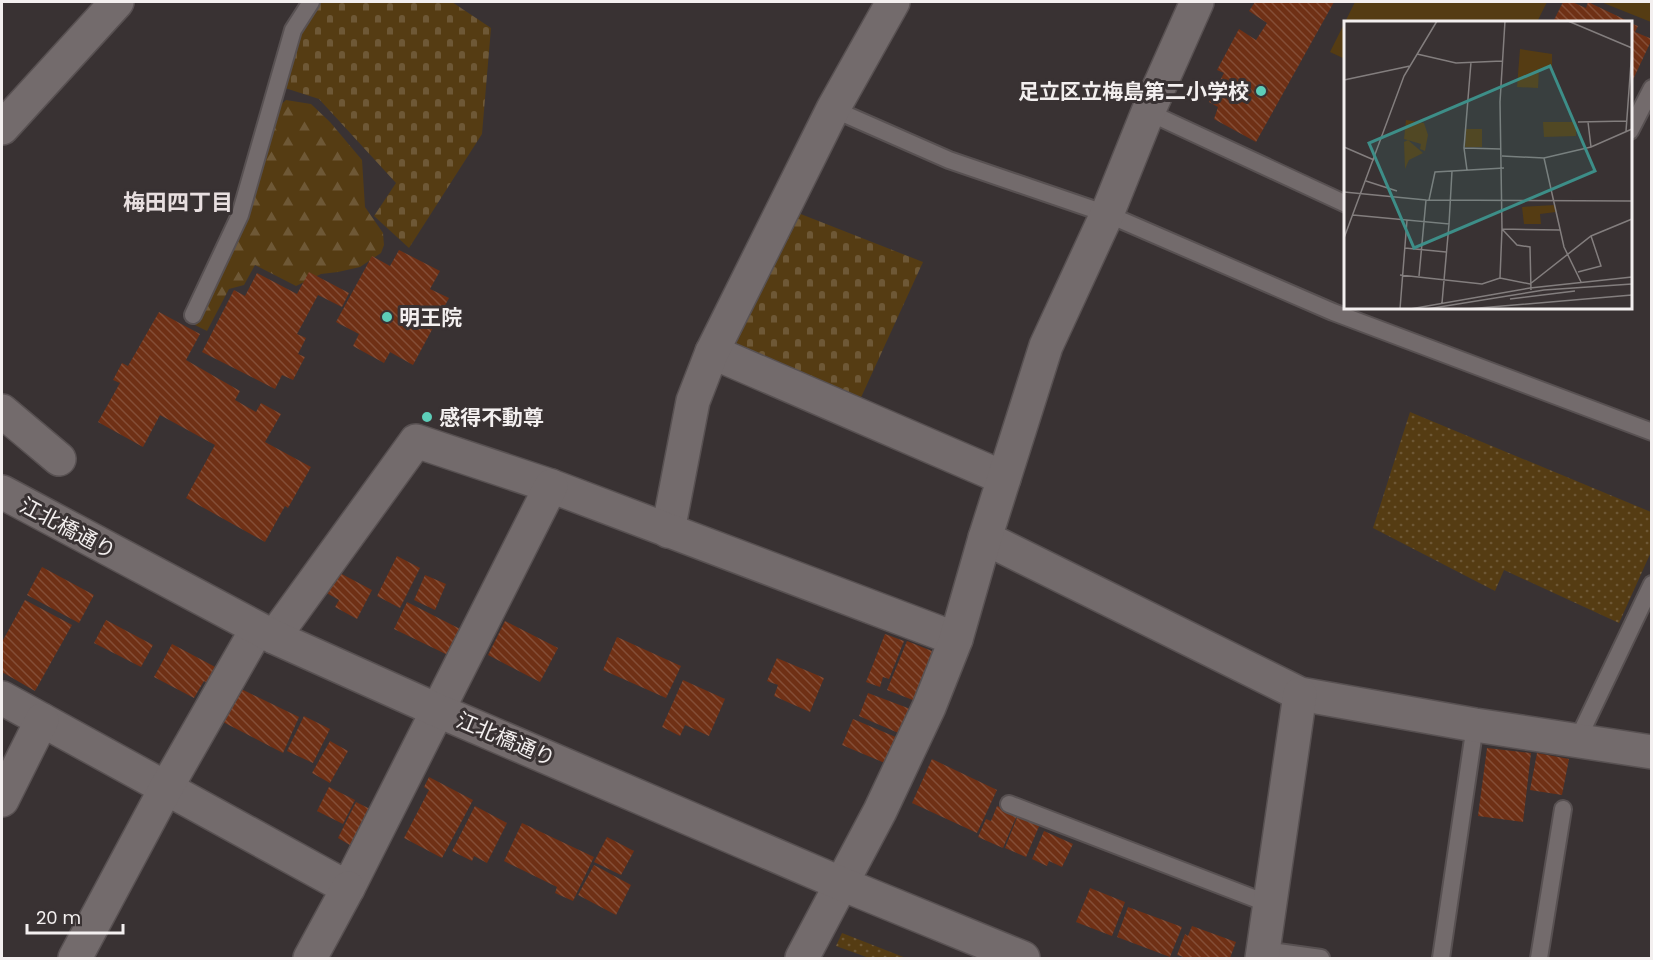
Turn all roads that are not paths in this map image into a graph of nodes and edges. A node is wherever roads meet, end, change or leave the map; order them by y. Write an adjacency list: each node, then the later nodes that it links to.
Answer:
1 (117, 2): 9 (street)
2 (311, 2): 12 (lane)
3 (893, 2): 6 (street)
4 (1197, 2): 7 (street)
5 (1652, 88): 8 (lane)
6 (832, 109): 11 (lane); 13 (street)
7 (1148, 112): 10 (lane); 11 (street)
8 (1632, 127)
9 (2, 128)
10 (1344, 203)
11 (1107, 214): 15 (lane); 17 (street)
12 (193, 315)
13 (712, 352): 17 (street); 20 (street)
14 (2, 411): 16 (street)
15 (1652, 432)
16 (59, 459)
17 (1004, 478): 21 (street)
18 (551, 486): 20 (street); 23 (street); 27 (street)
19 (2, 492): 23 (street, 江北橋通り)
20 (668, 531): 24 (street)
21 (985, 538): 24 (street); 25 (street)
22 (1652, 584): 30 (lane)
23 (265, 633): 27 (street, 江北橋通り); 32 (street)
24 (956, 639): 36 (street)
25 (1300, 694): 29 (street); 38 (street)
26 (2, 698): 28 (street)
27 (439, 711): 36 (street, 江北橋通り); 37 (street)
28 (42, 720): 32 (street); 33 (street)
29 (1475, 725): 30 (street); 45 (lane)
30 (1577, 741): 31 (street)
31 (1652, 752)
32 (166, 788): 37 (street); 41 (street)
33 (2, 800)
34 (1010, 804): 38 (lane)
35 (1563, 810): 46 (lane)
36 (842, 884): 42 (street); 43 (street, 江北橋通り)
37 (348, 888): 40 (street)
38 (1269, 904): 39 (street)
39 (1263, 954): 44 (lane)
40 (317, 956)
41 (75, 958)
42 (802, 958)
43 (1023, 958)
44 (1321, 958)
45 (1441, 958)
46 (1539, 958)

